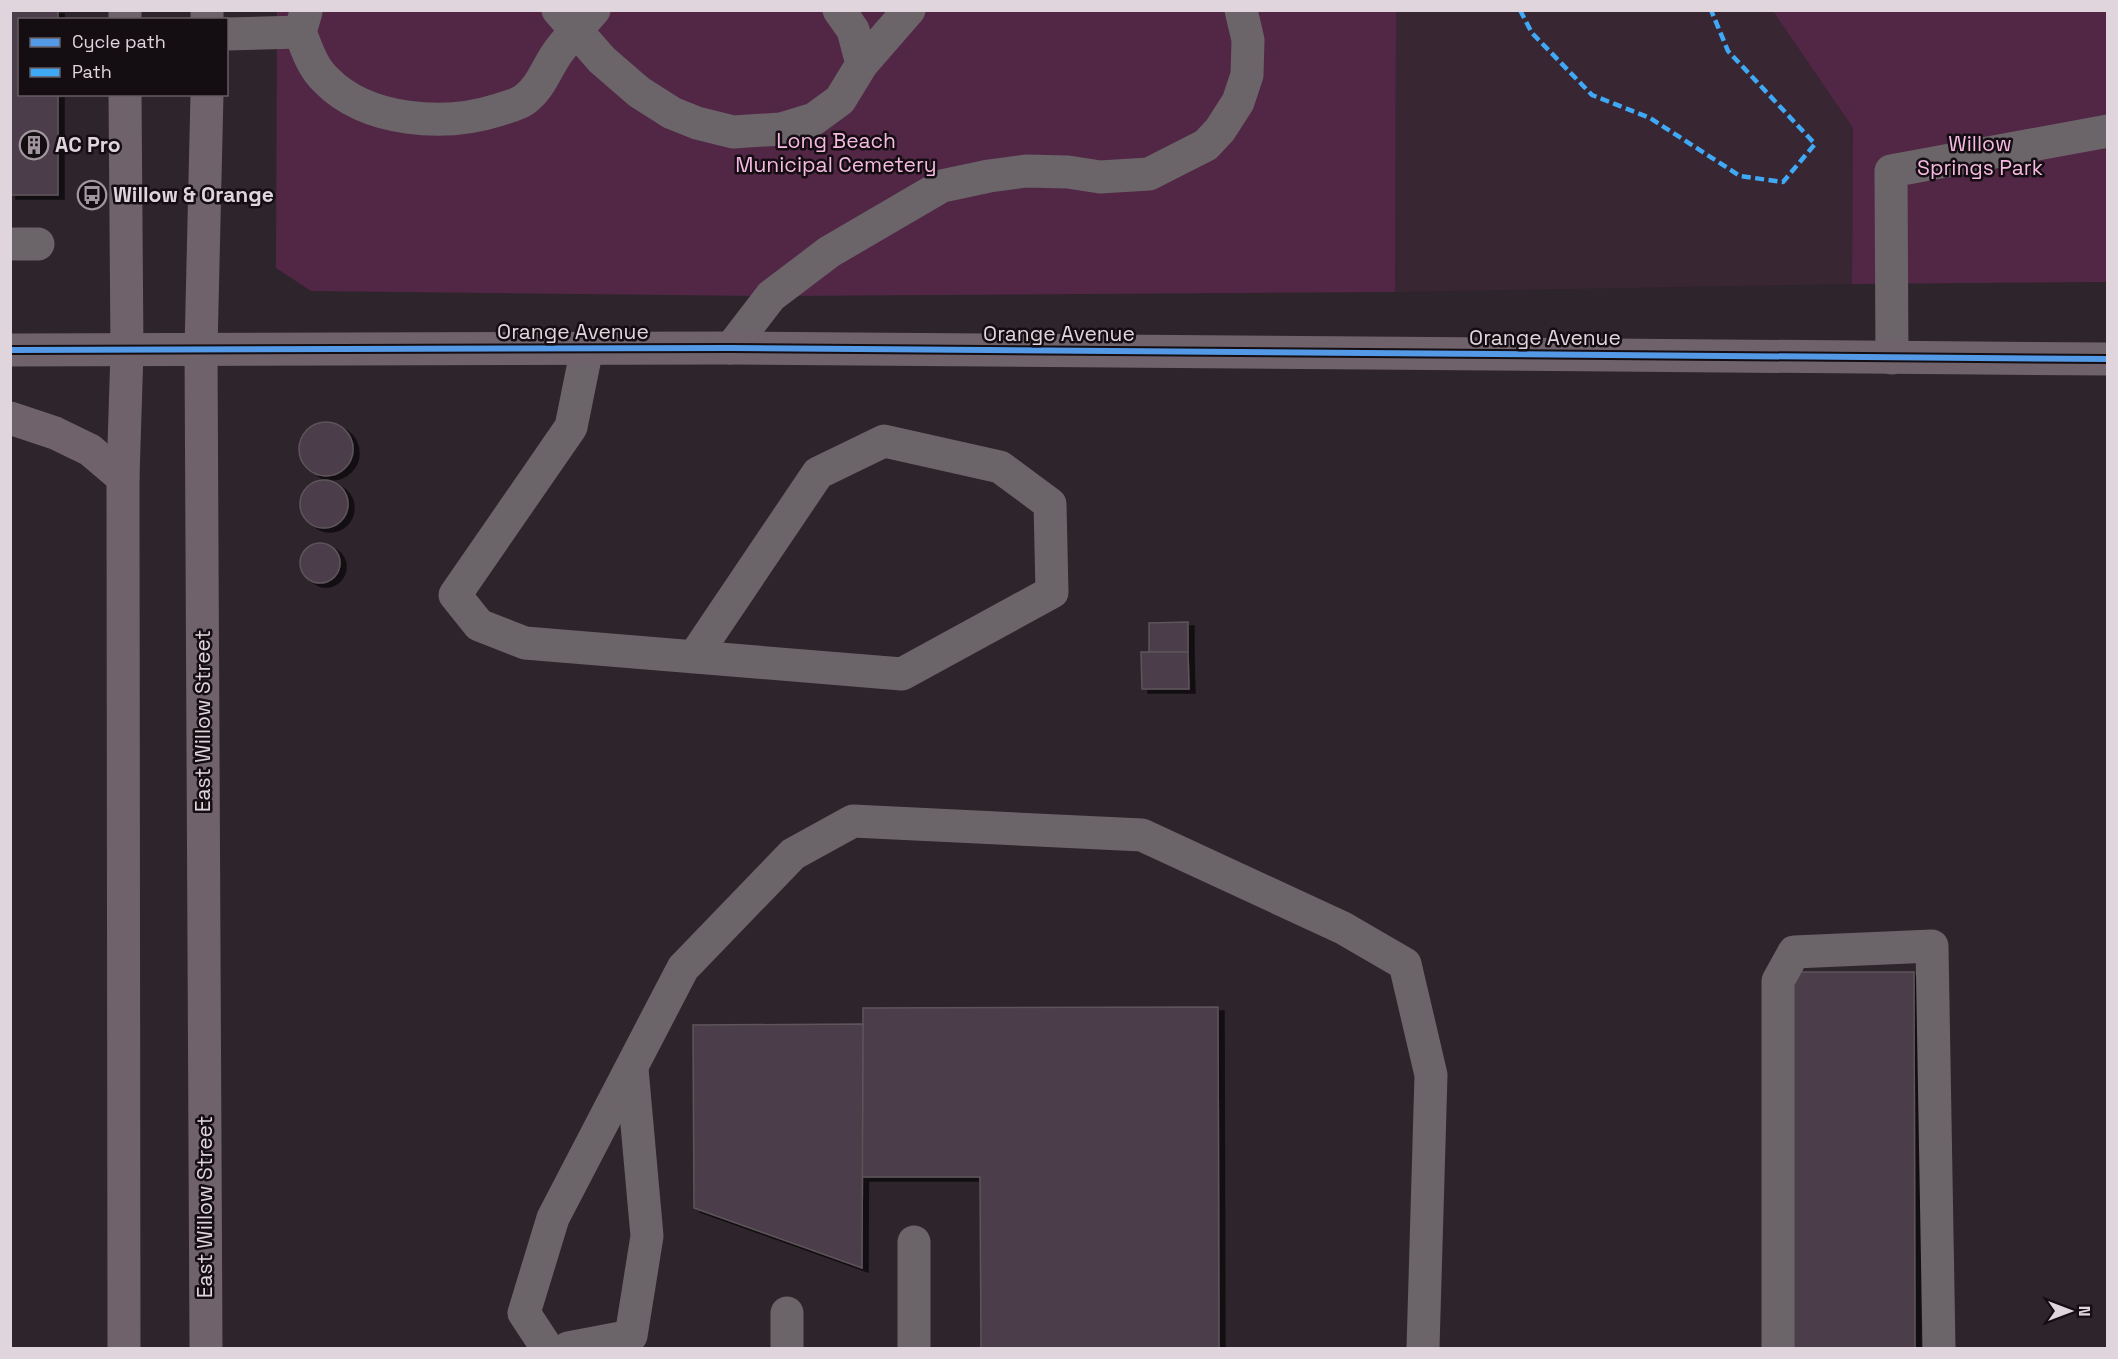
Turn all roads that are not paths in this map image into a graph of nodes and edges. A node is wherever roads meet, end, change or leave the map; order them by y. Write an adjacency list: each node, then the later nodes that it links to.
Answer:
1 (839, 10): 7 (lane)
2 (909, 10): 7 (lane)
3 (1241, 10): 12 (lane)
4 (576, 17): 5 (lane); 7 (lane)
5 (303, 21): 6 (lane)
6 (228, 34)
7 (862, 64)
8 (125, 96): 15 (main road)
9 (207, 96): 13 (main road, East Willow Street)
10 (2108, 131): 16 (lane)
11 (587, 348): 12 (main road, Orange Avenue); 13 (main road, Orange Avenue); 20 (lane)
12 (731, 348): 16 (main road, Orange Avenue)
13 (201, 349): 15 (main road, Orange Avenue); 25 (main road, East Willow Street)
14 (10, 350): 15 (main road, Orange Avenue)
15 (127, 350): 19 (main road)
16 (1892, 357): 17 (main road, Orange Avenue)
17 (2108, 359)
18 (10, 418): 19 (main road)
19 (123, 478): 24 (main road)
20 (694, 657): 20 (lane)
21 (632, 1069): 26 (lane); 27 (lane); 30 (lane)
22 (914, 1242): 29 (lane)
23 (787, 1313): 28 (lane)
24 (124, 1348)
25 (206, 1348)
26 (548, 1348)
27 (568, 1348)
28 (787, 1348)
29 (914, 1348)
30 (1423, 1348)
31 (1778, 1348): 32 (lane)
32 (1939, 1348)

